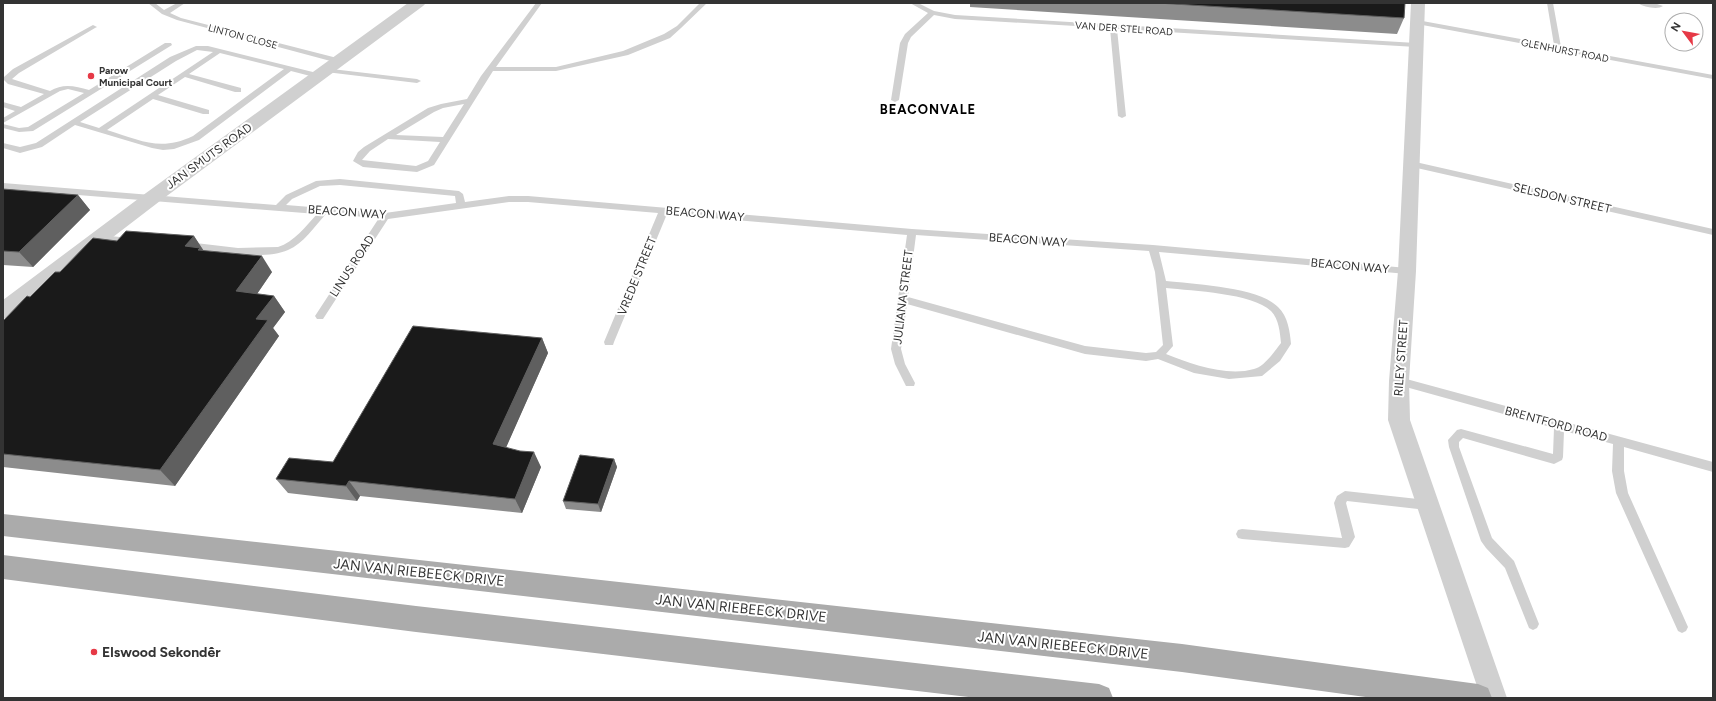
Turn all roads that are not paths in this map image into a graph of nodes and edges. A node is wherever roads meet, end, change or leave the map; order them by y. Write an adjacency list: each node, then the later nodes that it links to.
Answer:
1 (151, 3): 12 (lane, LINTON CLOSE)
2 (182, 3): 12 (lane)
3 (418, 3): 21 (street, JAN SMUTS ROAD)
4 (539, 3): 22 (lane)
5 (704, 3): 22 (lane)
6 (914, 3): 11 (lane, VAN DER STEL ROAD)
7 (1418, 3): 13 (street, RILEY STREET)
8 (1550, 3): 18 (lane)
9 (1641, 3): 10 (lane)
10 (1660, 6)
11 (932, 13): 15 (lane, VAN DER STEL ROAD); 30 (lane)
12 (164, 14): 21 (lane, LINTON CLOSE)
13 (1417, 22): 17 (street, RILEY STREET); 18 (lane, GLENHURST ROAD)
14 (93, 27): 28 (lane)
15 (1114, 28): 17 (lane, VAN DER STEL ROAD); 35 (lane)
16 (168, 45): 27 (lane)
17 (1416, 45): 43 (street, RILEY STREET)
18 (1558, 48): 24 (lane, GLENHURST ROAD)
19 (220, 51): 20 (lane); 23 (lane); 37 (lane)
20 (289, 69): 21 (lane); 39 (lane)
21 (327, 69): 25 (lane); 45 (street, JAN SMUTS ROAD)
22 (491, 69): 31 (lane)
23 (184, 75): 26 (lane); 29 (lane)
24 (1713, 77)
25 (417, 81)
26 (238, 90)
27 (89, 92): 28 (lane); 38 (lane)
28 (49, 93): 33 (lane)
29 (152, 96): 34 (lane); 39 (lane)
30 (895, 100)
31 (470, 101): 40 (lane); 41 (lane)
32 (3, 104): 33 (lane)
33 (21, 110): 36 (lane)
34 (206, 112)
35 (1122, 116)
36 (3, 121)
37 (75, 123): 39 (lane); 42 (lane)
38 (3, 126)
39 (100, 131)
40 (388, 137): 41 (lane); 41 (lane)
41 (445, 140)
42 (3, 145)
43 (1411, 164): 52 (lane, SELSDON STREET); 57 (street, RILEY STREET)
44 (3, 186): 45 (lane, BEACON WAY)
45 (152, 197): 47 (lane, BEACON WAY); 53 (street, JAN SMUTS ROAD)
46 (461, 206): 47 (lane); 48 (lane, BEACON WAY); 50 (lane, BEACON WAY)
47 (278, 208): 49 (lane, BEACON WAY)
48 (664, 210): 51 (lane, BEACON WAY); 62 (lane, VREDE STREET)
49 (324, 211): 50 (lane, BEACON WAY); 55 (lane)
50 (385, 216): 61 (lane, LINUS ROAD)
51 (912, 232): 56 (lane, BEACON WAY); 59 (lane, JULIANA STREET)
52 (1713, 232)
53 (99, 238): 54 (lane); 60 (street, JAN SMUTS ROAD)
54 (143, 242)
55 (174, 244)
56 (1153, 248): 57 (lane, BEACON WAY); 58 (lane)
57 (1407, 271): 64 (street, RILEY STREET)
58 (1161, 284): 63 (lane); 63 (lane)
59 (902, 299): 63 (lane); 65 (lane, JULIANA STREET)
60 (3, 311)
61 (320, 316)
62 (609, 342)
63 (1159, 355)
64 (1399, 381): 66 (lane, BRENTFORD ROAD); 69 (street, RILEY STREET)
65 (910, 383)
66 (1558, 425): 67 (lane, BRENTFORD ROAD); 73 (lane)
67 (1619, 442): 68 (lane, BRENTFORD ROAD); 74 (lane)
68 (1713, 467)
69 (1427, 505): 71 (lane); 77 (street, RILEY STREET)
70 (3, 525): 76 (main road, JAN VAN RIEBEECK DRIVE)
71 (1242, 534)
72 (3, 568): 75 (main road)
73 (1533, 624)
74 (1682, 627)
75 (1099, 698)
76 (1478, 698)
77 (1494, 698)

